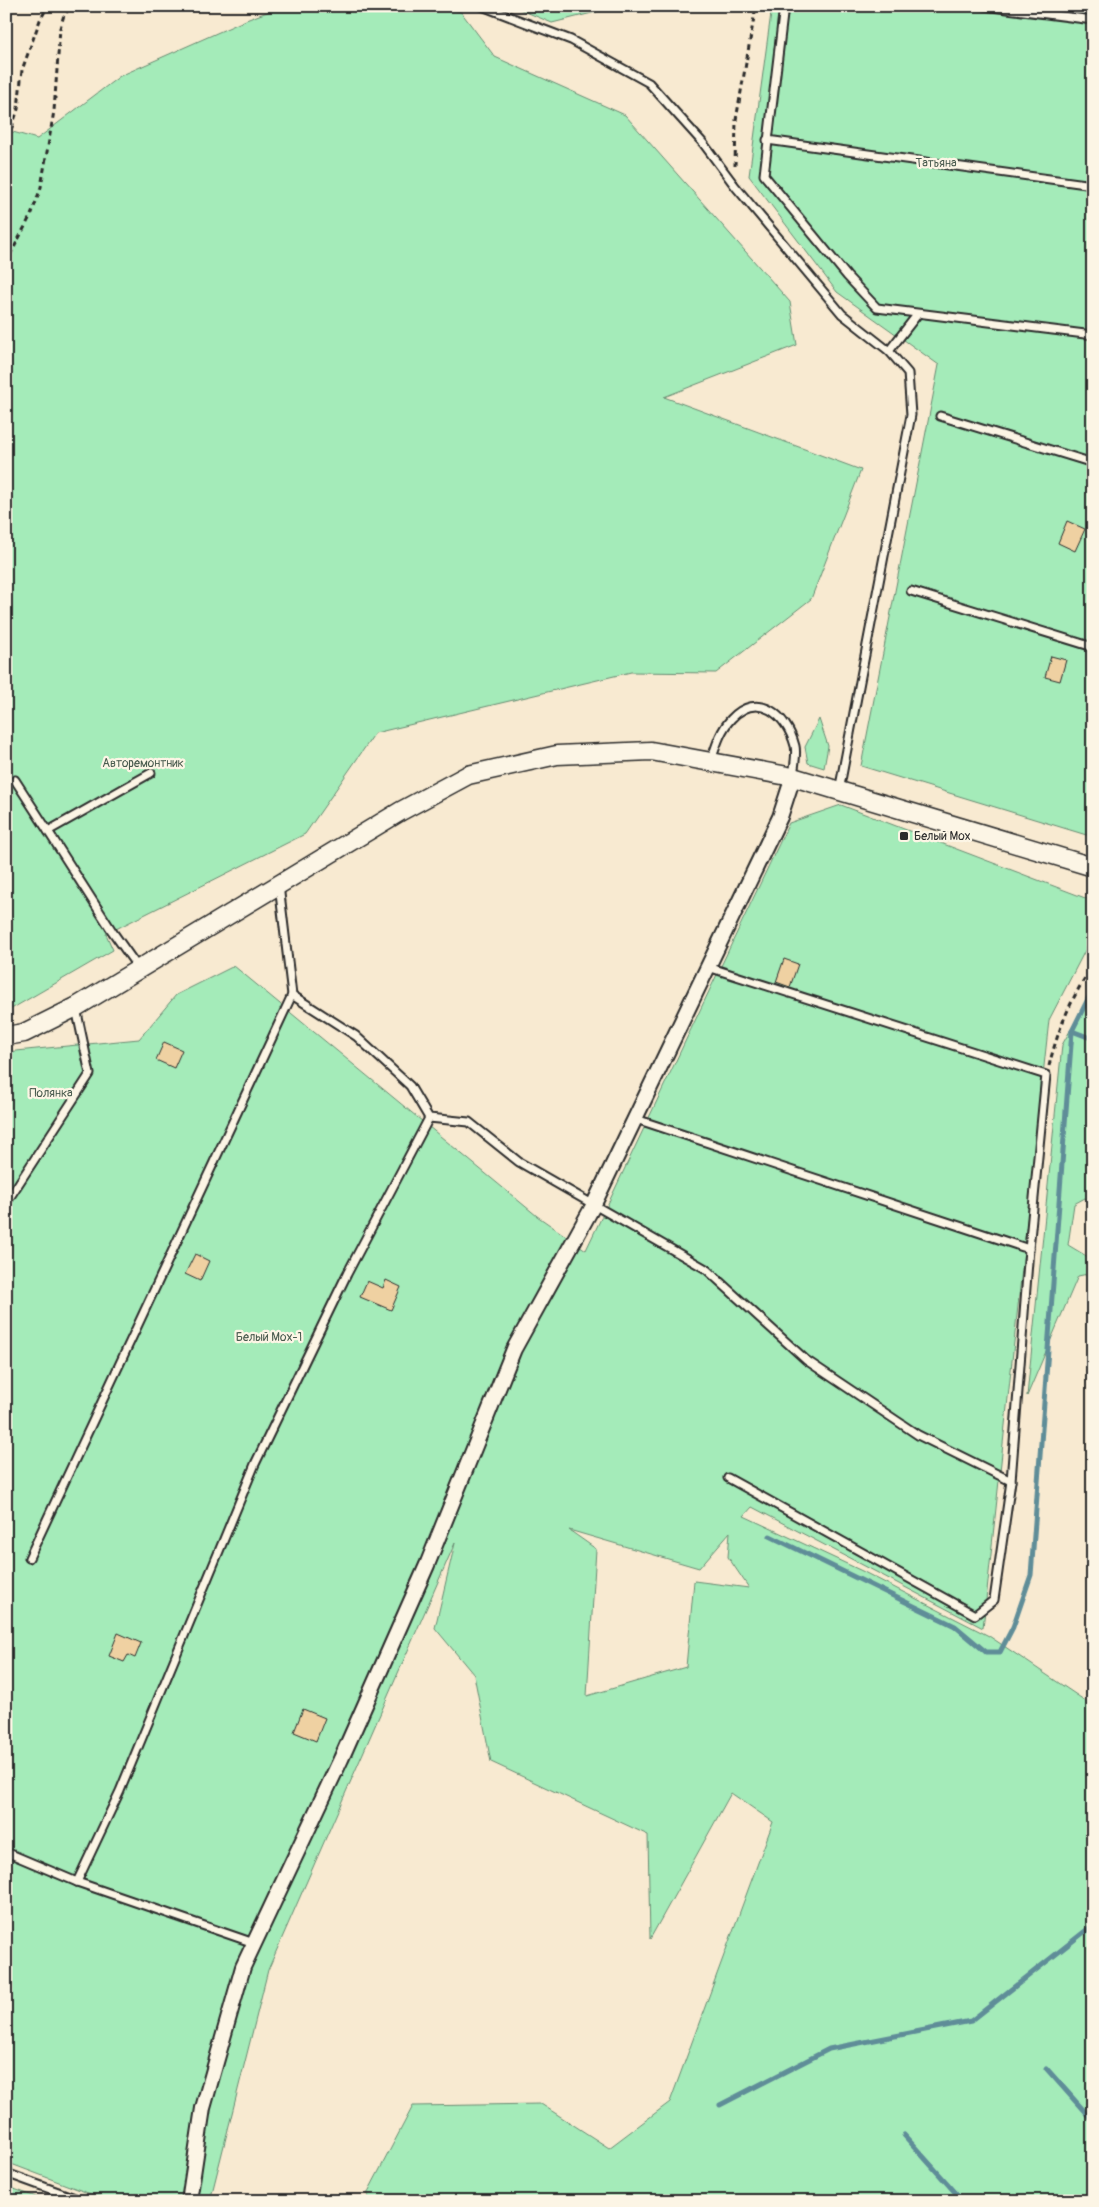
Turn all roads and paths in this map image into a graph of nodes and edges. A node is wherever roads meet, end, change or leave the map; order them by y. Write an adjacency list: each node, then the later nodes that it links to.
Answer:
1 (48, 6): 9 (path)
2 (72, 6): 12 (path)
3 (482, 6): 11 (lane)
4 (756, 6): 11 (path)
5 (784, 6): 8 (lane)
6 (984, 6): 7 (lane)
7 (1093, 20)
8 (767, 140): 10 (lane); 13 (lane)
9 (6, 144)
10 (1093, 185)
11 (734, 186): 15 (lane)
12 (6, 263)
13 (917, 314): 14 (lane); 15 (lane)
14 (1093, 335)
15 (889, 351): 24 (lane)
16 (940, 416): 17 (lane)
17 (1093, 463)
18 (911, 591): 19 (lane)
19 (1093, 647)
20 (711, 761): 22 (street); 22 (lane); 27 (street)
21 (151, 773): 25 (lane)
22 (793, 777): 24 (street); 29 (street)
23 (15, 780): 25 (lane)
24 (839, 791): 26 (street)
25 (48, 831): 30 (lane)
26 (1093, 868)
27 (280, 884): 30 (street); 31 (lane)
28 (1093, 966): 34 (path)
29 (708, 967): 34 (lane); 36 (street)
30 (139, 969): 32 (street)
31 (292, 995): 35 (lane); 42 (lane)
32 (76, 1007): 33 (street); 37 (lane)
33 (6, 1036)
34 (1046, 1075): 39 (lane)
35 (429, 1118): 38 (lane); 44 (lane)
36 (636, 1119): 38 (street); 39 (lane)
37 (6, 1203)
38 (594, 1206): 41 (lane); 45 (street)
39 (1029, 1249): 41 (lane)
40 (728, 1478): 41 (lane)
41 (1011, 1481)
42 (29, 1558)
43 (6, 1852): 44 (lane)
44 (77, 1882): 45 (lane)
45 (254, 1943): 48 (street)
46 (6, 2173): 47 (lane)
47 (83, 2201)
48 (190, 2201)

